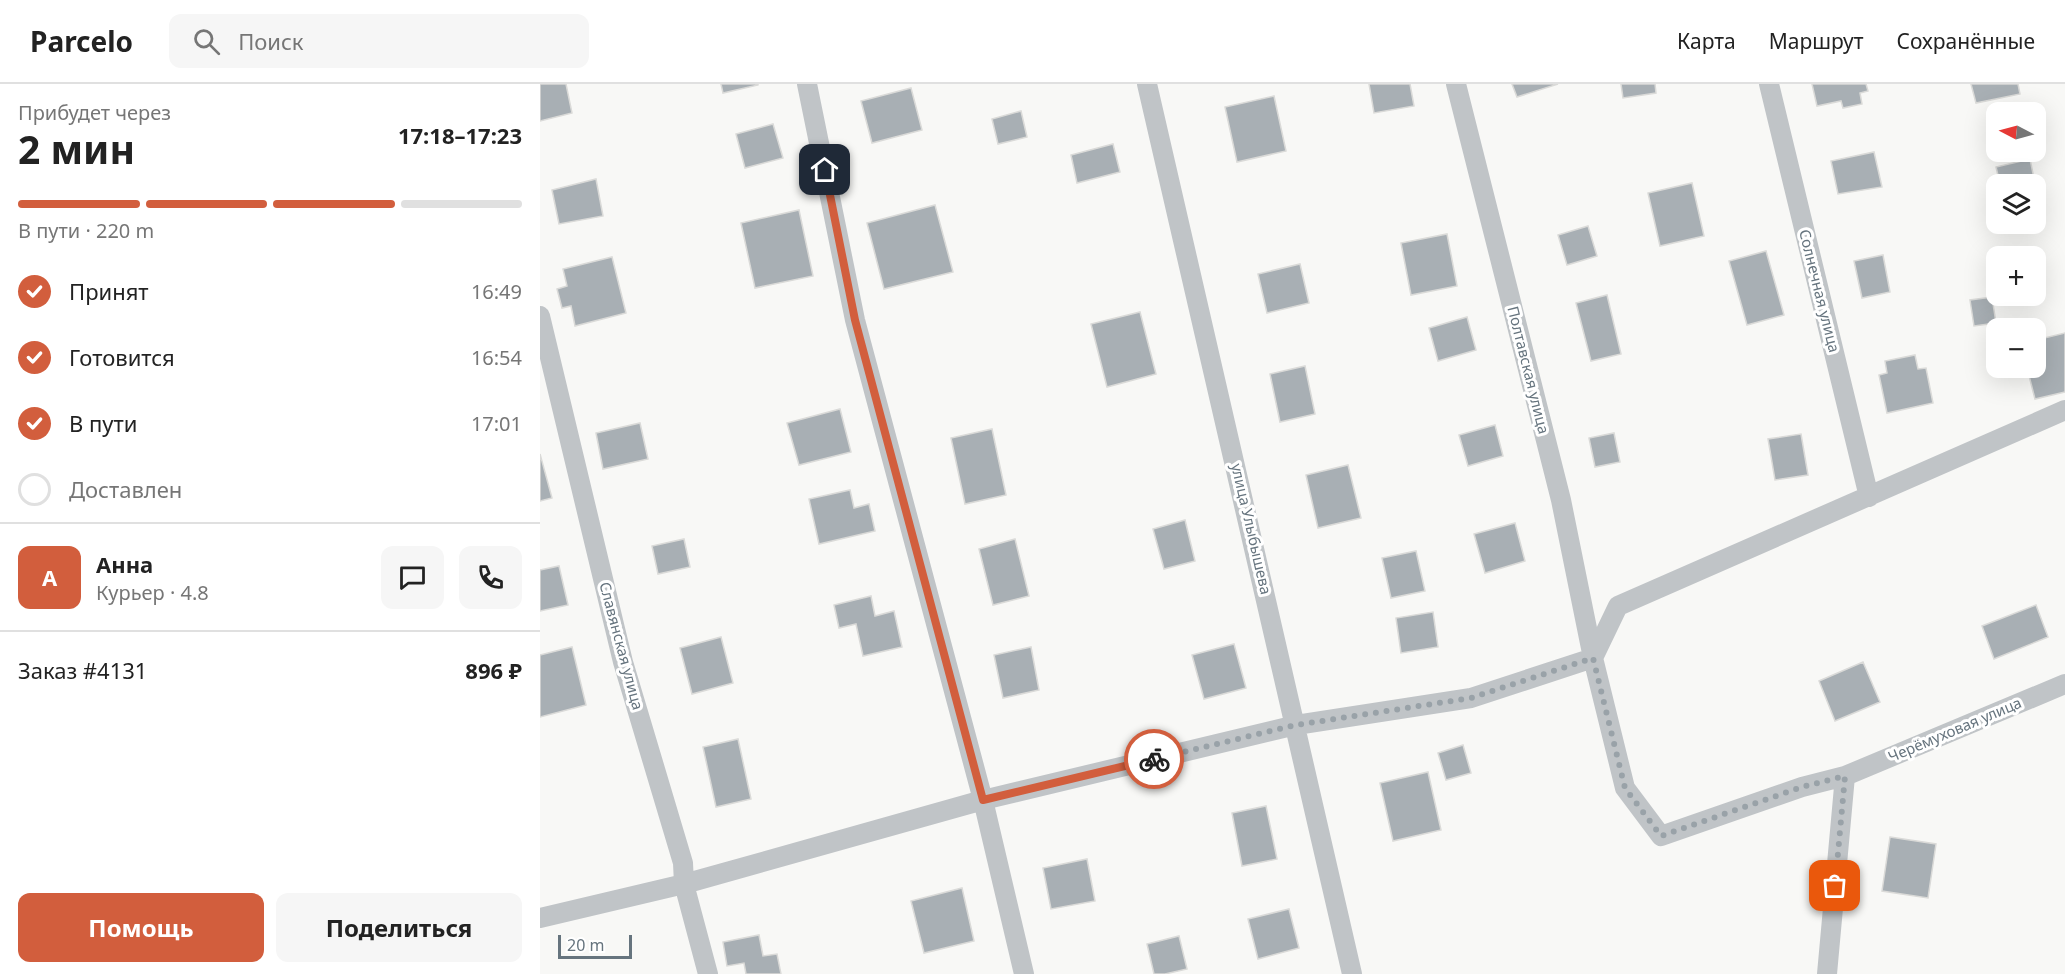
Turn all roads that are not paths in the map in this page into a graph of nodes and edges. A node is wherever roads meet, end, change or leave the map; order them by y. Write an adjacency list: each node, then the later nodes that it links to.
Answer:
1 (807, 84): 13 (street)
2 (1147, 84): 11 (street, улица Улыбышева)
3 (1456, 84): 9 (street, Полтавская улица)
4 (1769, 84): 8 (street, Солнечная улица)
5 (540, 316): 6 (street, Славянская улица)
6 (549, 394): 14 (street, Славянская улица)
7 (2065, 410): 8 (street)
8 (1869, 497): 9 (street)
9 (1593, 658): 11 (street); 12 (street, Полтавская улица)
10 (2065, 684): 12 (street, Черёмуховая улица)
11 (1296, 725): 13 (street); 18 (street, улица Улыбышева)
12 (1845, 776): 19 (street)
13 (983, 800): 14 (street); 17 (street)
14 (684, 884): 15 (street); 16 (street, Славянская улица)
15 (540, 918)
16 (708, 974)
17 (1024, 974)
18 (1352, 974)
19 (1827, 974)

